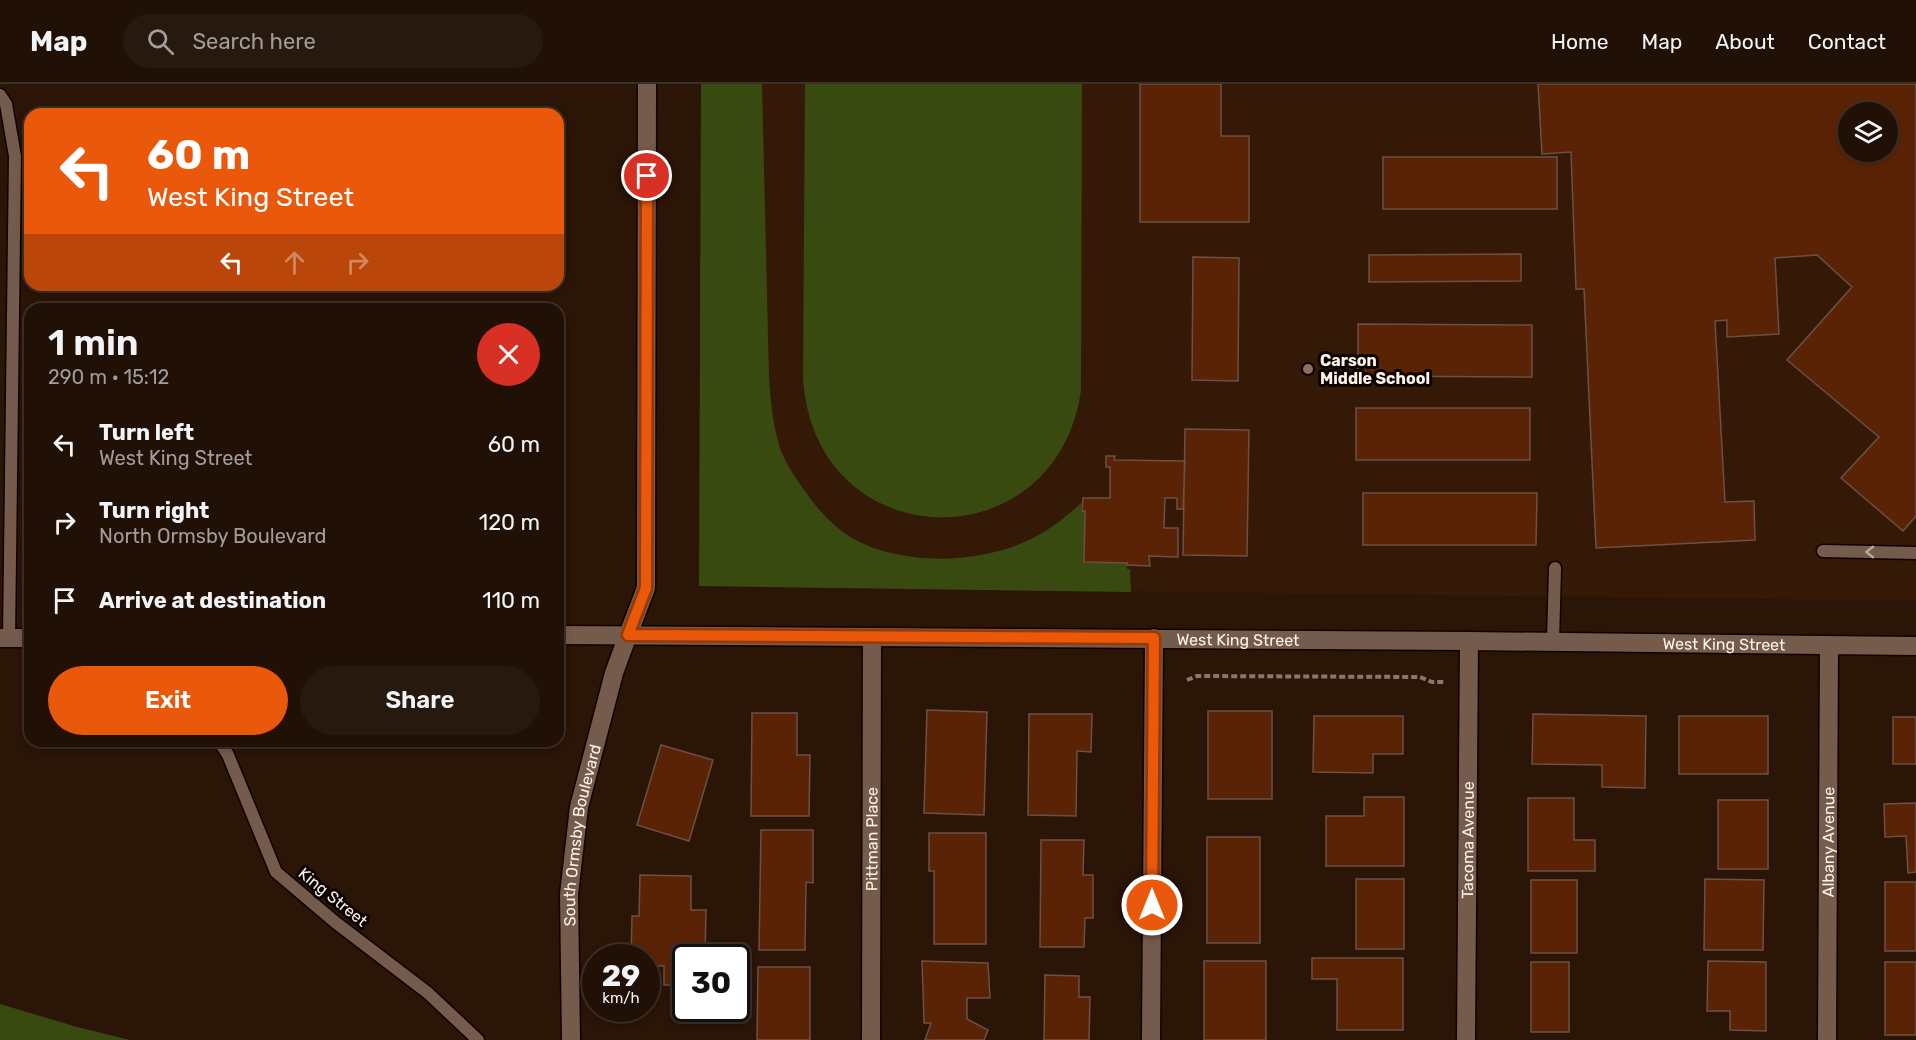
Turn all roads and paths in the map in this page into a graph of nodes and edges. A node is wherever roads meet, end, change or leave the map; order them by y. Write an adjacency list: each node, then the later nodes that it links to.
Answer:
1 (7, 84): 3 (lane)
2 (647, 84): 8 (street, South Ormsby Boulevard)
3 (3, 99): 10 (lane)
4 (1824, 551): 5 (lane, one-way to 4)
5 (1916, 553)
6 (1555, 568): 14 (lane)
7 (564, 635): 8 (street, West King Street)
8 (628, 635): 9 (street, West King Street); 21 (street, South Ormsby Boulevard)
9 (872, 637): 12 (street, West King Street); 22 (street, Pittman Place)
10 (5, 638): 11 (street)
11 (24, 638)
12 (1154, 638): 13 (street, West King Street); 23 (street)
13 (1469, 641): 14 (street, West King Street); 18 (street, Tacoma Avenue)
14 (1553, 642): 15 (street, West King Street)
15 (1829, 645): 16 (street, West King Street); 25 (street, Albany Avenue)
16 (1916, 646)
17 (1187, 680): 18 (path)
18 (1468, 683): 24 (street, Tacoma Avenue)
19 (223, 747): 20 (lane, King Street)
20 (478, 1040)
21 (571, 1040)
22 (871, 1040)
23 (1151, 1040)
24 (1466, 1040)
25 (1827, 1040)

